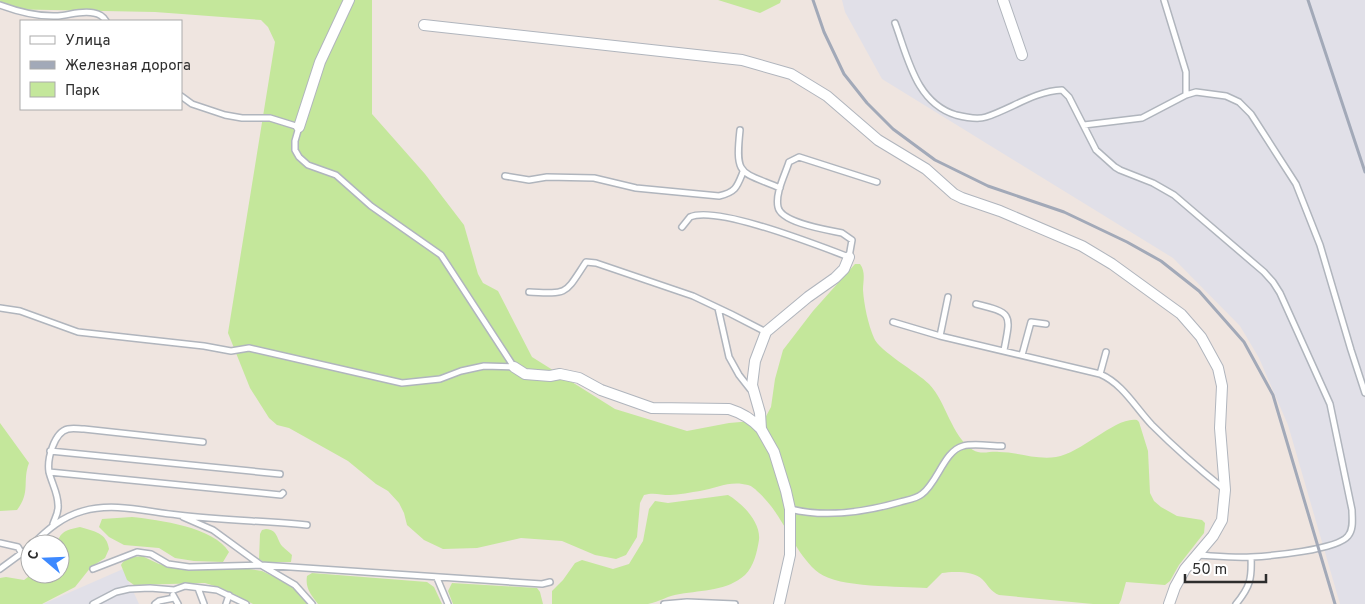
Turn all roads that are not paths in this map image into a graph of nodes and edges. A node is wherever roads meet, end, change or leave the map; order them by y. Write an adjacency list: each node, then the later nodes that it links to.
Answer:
1 (349, 0): 12 (street)
2 (1004, 0): 8 (street)
3 (1164, 0): 9 (lane)
4 (0, 5): 5 (lane)
5 (105, 20)
6 (895, 23): 11 (lane)
7 (424, 25): 42 (street)
8 (1022, 55)
9 (1186, 94): 11 (lane); 35 (lane)
10 (182, 97): 12 (lane)
11 (1084, 125): 53 (lane)
12 (299, 127): 32 (lane)
13 (740, 130): 14 (lane)
14 (743, 172): 15 (lane); 17 (lane)
15 (505, 176)
16 (877, 182): 17 (lane)
17 (780, 188): 19 (lane)
18 (682, 227): 19 (lane)
19 (849, 257): 27 (street)
20 (529, 292): 24 (lane)
21 (948, 297): 28 (lane)
22 (976, 304): 29 (lane)
23 (0, 308): 32 (lane)
24 (718, 308): 27 (lane); 34 (lane)
25 (893, 322): 28 (lane)
26 (1046, 324): 31 (lane)
27 (766, 332): 34 (street)
28 (940, 336): 29 (lane)
29 (1004, 350): 31 (lane)
30 (1106, 352): 33 (lane)
31 (1022, 355): 33 (lane)
32 (514, 367): 36 (street)
33 (1100, 374): 42 (lane)
34 (753, 393): 36 (street)
35 (1365, 393)
36 (761, 428): 44 (street)
37 (202, 442): 39 (lane)
38 (1002, 446): 44 (lane)
39 (50, 451): 40 (lane); 41 (lane)
40 (49, 472): 43 (lane); 46 (lane)
41 (280, 474)
42 (1225, 490): 52 (street)
43 (283, 493)
44 (790, 509): 73 (street)
45 (178, 515): 46 (lane); 47 (lane); 54 (lane)
46 (53, 524): 48 (lane)
47 (308, 526)
48 (43, 534)
49 (0, 543): 50 (lane)
50 (20, 551)
51 (20, 555): 55 (lane)
52 (1197, 555): 53 (lane); 74 (street)
53 (1251, 557): 75 (lane)
54 (261, 566): 56 (lane); 57 (lane); 69 (lane)
55 (0, 569)
56 (93, 569)
57 (437, 578): 58 (lane); 70 (lane)
58 (550, 582)
59 (198, 588): 60 (lane); 61 (lane); 66 (lane)
60 (174, 590): 62 (lane); 63 (lane)
61 (229, 595): 67 (lane); 68 (lane)
62 (174, 598): 64 (lane); 65 (lane)
63 (93, 604)
64 (155, 604)
65 (178, 604)
66 (204, 604)
67 (226, 604)
68 (246, 604)
69 (312, 604)
70 (448, 604)
71 (664, 604): 72 (lane)
72 (736, 604)
73 (779, 604)
74 (1169, 604)
75 (1236, 604)

